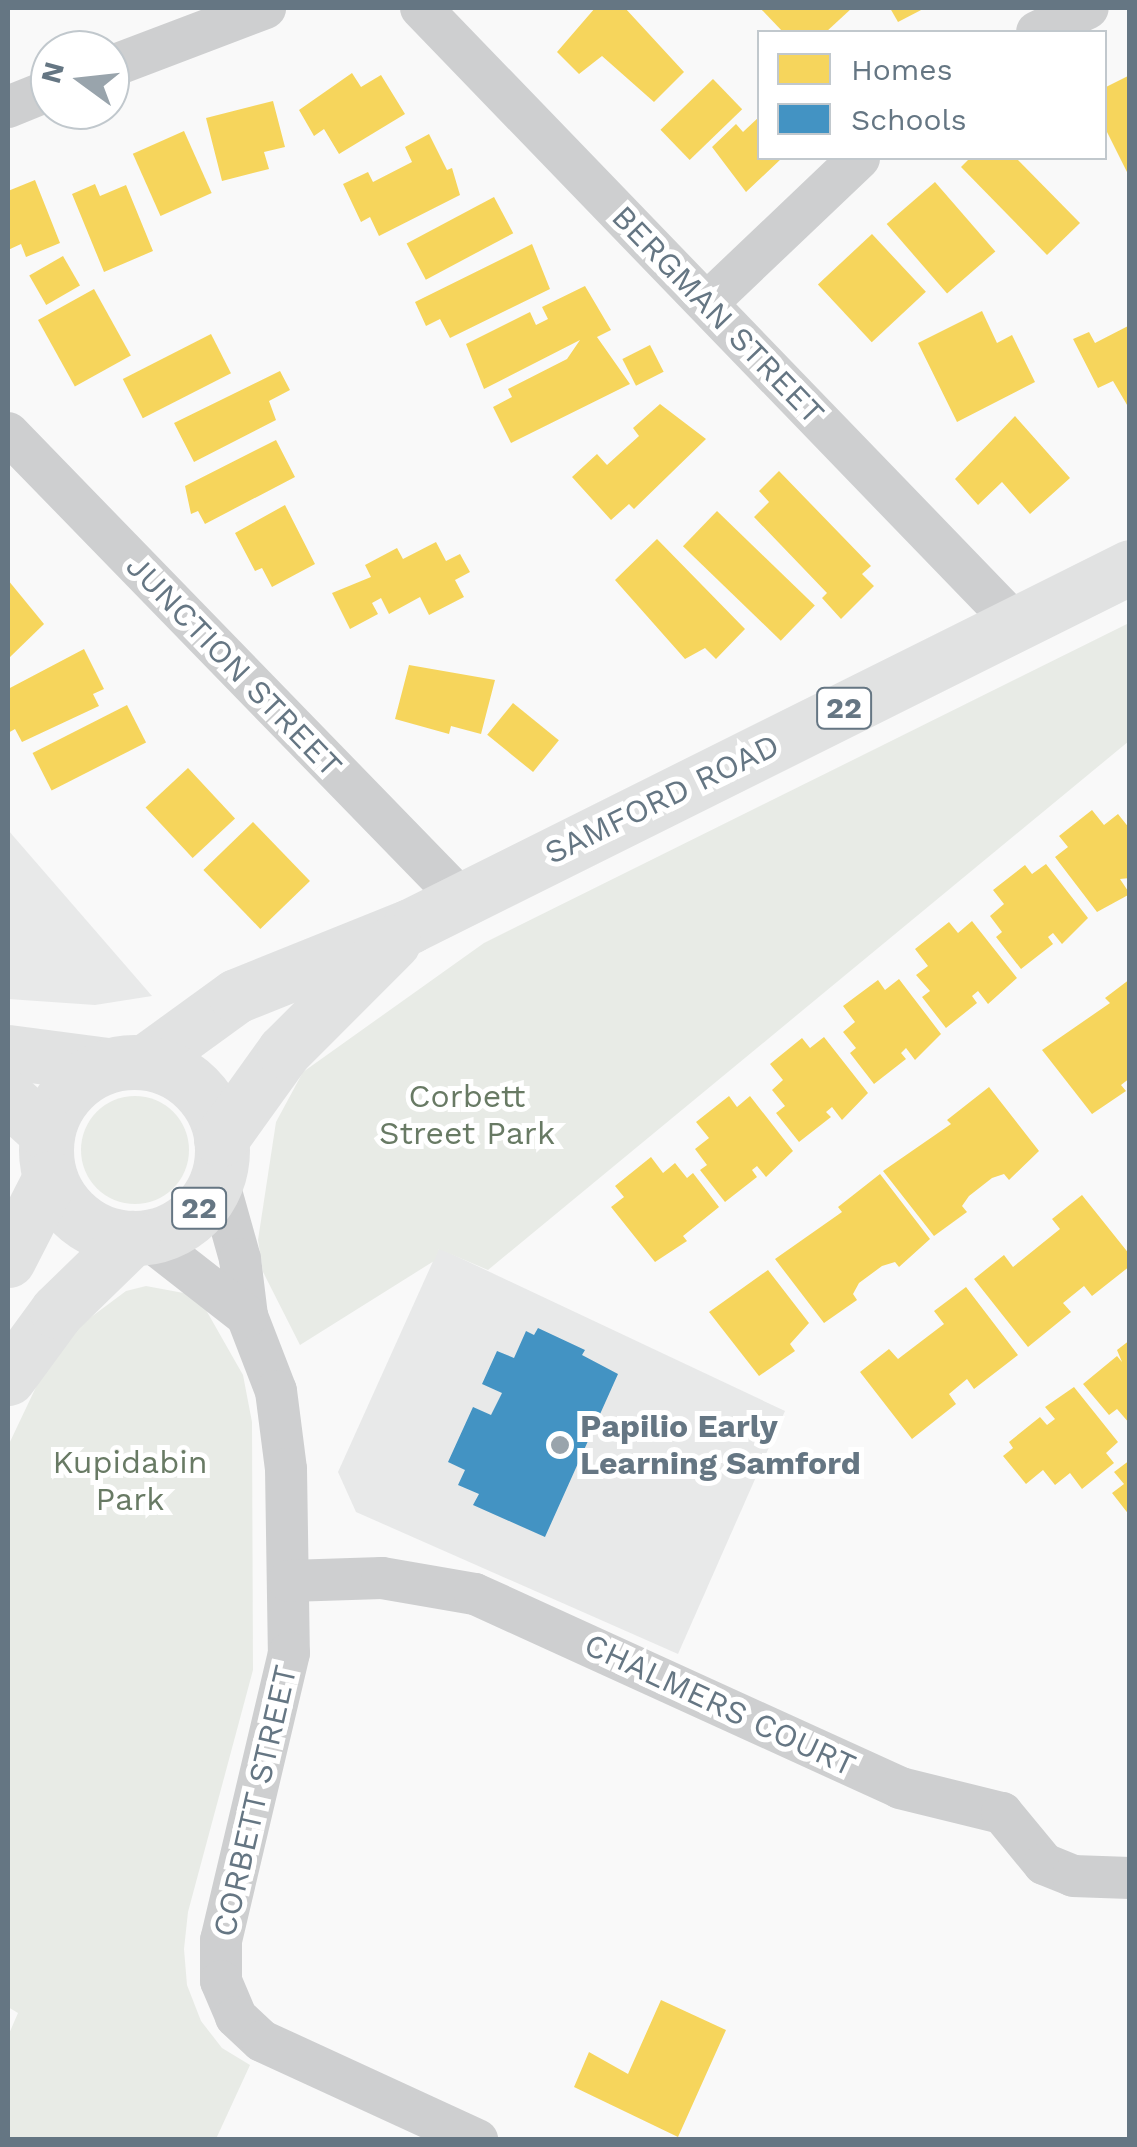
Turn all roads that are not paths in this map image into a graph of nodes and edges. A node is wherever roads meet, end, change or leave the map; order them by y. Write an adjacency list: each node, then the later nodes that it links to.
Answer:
1 (265, 8): 5 (street)
2 (421, 8): 7 (street, BERGMAN STREET)
3 (1088, 8): 4 (street)
4 (1042, 30)
5 (130, 59)
6 (857, 160): 7 (street)
7 (707, 304): 10 (street, BERGMAN STREET)
8 (8, 433): 11 (street, JUNCTION STREET)
9 (1130, 567): 10 (main road, SAMFORD ROAD / 22)
10 (1015, 623): 11 (main road, SAMFORD ROAD / 22)
11 (460, 898): 12 (main road, SAMFORD ROAD / 22)
12 (410, 926): 14 (main road, SAMFORD ROAD / 22); 16 (main road, SAMFORD ROAD / 22)
13 (8, 1052): 14 (main road, 22)
14 (126, 1064): 15 (main road); 16 (main road, 22)
15 (35, 1136): 17 (main road, 22); 18 (main road)
16 (219, 1158): 17 (main road, 22); 19 (street, CORBETT STREET)
17 (140, 1238): 19 (street); 20 (main road)
18 (8, 1260)
19 (247, 1316): 22 (street, CORBETT STREET)
20 (27, 1327): 21 (main road)
21 (8, 1378)
22 (289, 1580): 23 (street, CHALMERS COURT); 24 (street, CORBETT STREET)
23 (1130, 1878)
24 (477, 2140)

